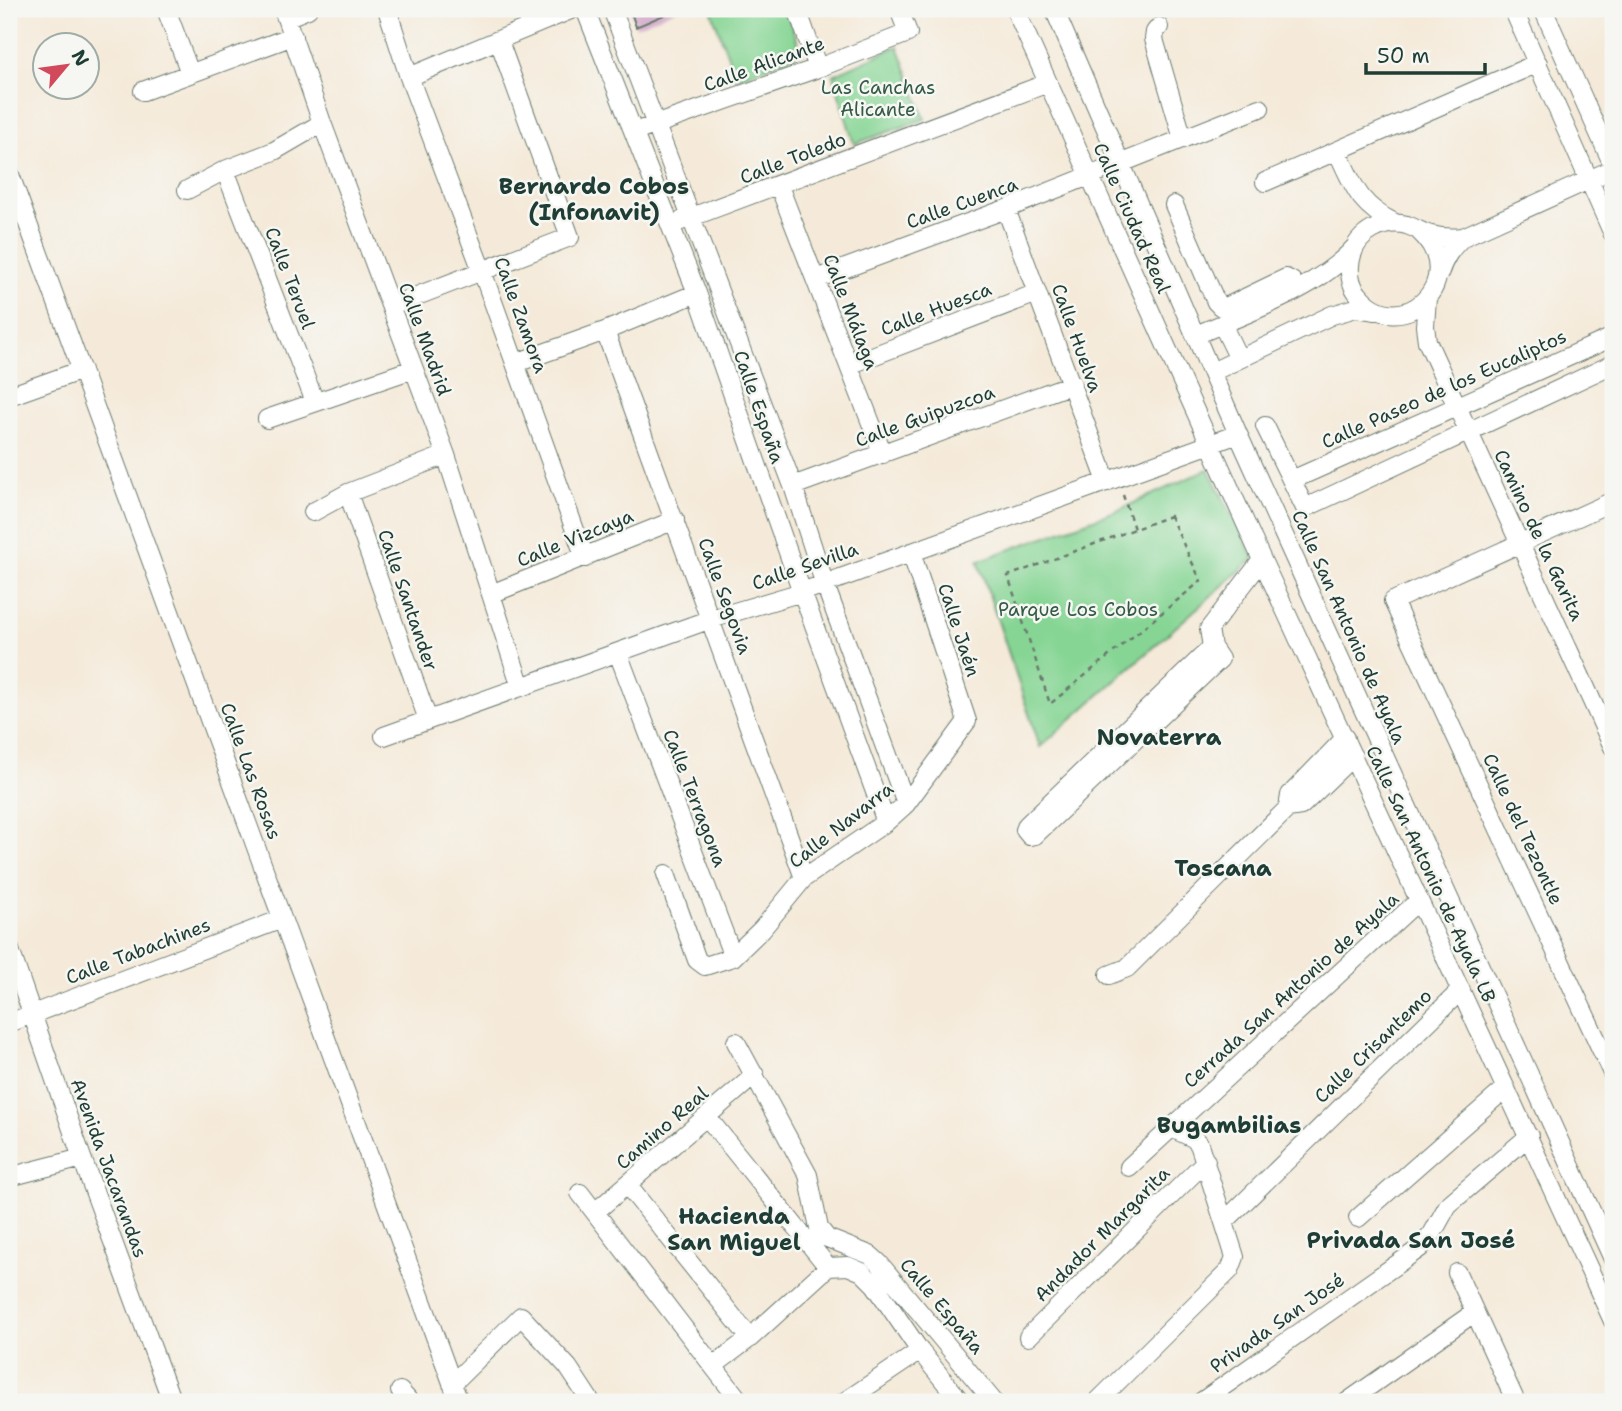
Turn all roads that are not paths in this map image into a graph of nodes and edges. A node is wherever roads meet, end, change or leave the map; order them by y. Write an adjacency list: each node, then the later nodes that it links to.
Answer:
1 (166, 9): 19 (street)
2 (309, 9): 13 (street)
3 (387, 9): 20 (street, Calle Zamora)
4 (573, 9): 16 (street)
5 (585, 9): 26 (street, Calle España)
6 (612, 9): 25 (street, Calle España)
7 (797, 9): 18 (street)
8 (899, 9): 18 (street, Calle Alicante)
9 (1015, 9): 21 (street, Calle Ciudad Real)
10 (1055, 9): 29 (street, Calle San Antonio de Ayala)
11 (1513, 9): 17 (street)
12 (1543, 9): 30 (street)
13 (284, 13): 15 (street, Calle Madrid)
14 (1159, 27): 27 (street)
15 (293, 36): 19 (street); 24 (street, Calle Madrid)
16 (499, 41): 20 (street); 48 (street)
17 (1538, 63): 28 (street); 34 (street)
18 (818, 68): 25 (street, Calle Alicante)
19 (190, 73): 22 (street)
20 (409, 77): 48 (street, Calle Zamora)
21 (1048, 83): 33 (street, Calle Ciudad Real); 36 (street, Calle Toledo)
22 (143, 91)
23 (1260, 108): 27 (street, Calle Cuenca)
24 (322, 123): 31 (street); 55 (street, Calle Madrid)
25 (655, 125): 26 (street, Calle Alicante); 41 (street, Calle España)
26 (633, 133): 43 (street, Calle España)
27 (1183, 139): 29 (street, Calle Cuenca)
28 (1338, 151): 35 (street); 38 (street)
29 (1122, 164): 33 (street, Calle Cuenca); 59 (street, Calle San Antonio de Ayala)
30 (1613, 167): 34 (street)
31 (225, 170): 37 (street); 71 (street, Calle Teruel)
32 (9, 172): 67 (street, Calle Las Rosas)
33 (1090, 177): 40 (street, Calle Cuenca); 77 (street, Calle Ciudad Real)
34 (1589, 180): 45 (street); 46 (street)
35 (1265, 182)
36 (779, 186): 41 (street, Calle Toledo); 50 (street, Calle Málaga)
37 (187, 190)
38 (1360, 198): 42 (street); 47 (street)
39 (1174, 205): 51 (street)
40 (1006, 209): 50 (street, Calle Cuenca); 53 (street, Calle Huelva)
41 (691, 218): 43 (street, Calle Toledo); 82 (street, Calle España)
42 (1395, 223): 44 (street); 47 (street)
43 (670, 226): 52 (street, Calle España)
44 (1419, 231): 46 (street); 49 (street)
45 (1613, 233)
46 (1463, 237): 49 (street)
47 (1356, 244): 51 (street); 56 (street)
48 (482, 271): 55 (street); 63 (street, Calle Zamora)
49 (1438, 275): 54 (street)
50 (816, 279): 65 (street, Calle Málaga)
51 (1297, 290): 57 (street)
52 (697, 293): 58 (street); 92 (street, Calle España)
53 (1037, 293): 65 (street, Calle Huesca); 69 (street, Calle Huelva)
54 (1427, 298): 56 (street); 61 (street, Camino de la Garita)
55 (391, 306): 66 (street, Calle Madrid)
56 (1385, 312): 61 (street, Camino de la Garita); 62 (street)
57 (1223, 324): 59 (street); 62 (street)
58 (605, 331): 63 (street); 86 (street, Calle Segovia)
59 (1196, 335): 68 (street, Calle San Antonio de Ayala)
60 (1613, 337): 72 (street, Calle Paseo de los Eucaliptos)
61 (1427, 341): 72 (street, Camino de la Garita)
62 (1239, 359): 68 (street)
63 (516, 363): 89 (street, Calle Zamora)
64 (1613, 364): 75 (street)
65 (849, 365): 78 (street, Calle Málaga)
66 (413, 369): 71 (street); 79 (street, Calle Madrid)
67 (82, 370): 70 (street); 112 (street, Calle Las Rosas)
68 (1212, 372): 76 (street, Calle San Antonio de Ayala)
69 (1072, 384): 78 (street, Calle Guipuzcoa); 80 (street, Calle Huelva)
70 (9, 396)
71 (315, 402): 73 (street)
72 (1457, 407): 75 (street, Camino de la Garita); 81 (street, Calle Paseo de los Eucaliptos)
73 (267, 419)
74 (1265, 426): 81 (street)
75 (1469, 432): 81 (street); 87 (street, Camino de la Garita)
76 (1238, 433): 77 (street, Calle Sevilla); 97 (street, Calle San Antonio de Ayala)
77 (1211, 443): 80 (street, Calle Sevilla); 90 (street, Calle San Antonio de Ayala LB)
78 (883, 454): 82 (street, Calle Guipuzcoa)
79 (446, 455): 83 (street); 93 (street, Calle Madrid)
80 (1112, 480): 88 (street, Calle Sevilla)
81 (1292, 480)
82 (793, 486): 91 (street, Calle España)
83 (348, 493): 85 (street); 99 (street, Calle Santander)
84 (1613, 501): 87 (street)
85 (313, 512)
86 (675, 520): 89 (street, Calle Vizcaya); 94 (street, Calle Segovia)
87 (1520, 544): 103 (street, Camino de la Garita); 119 (street, Calle del Tezontle)
88 (911, 552): 91 (street, Calle Sevilla); 100 (street, Calle Jaén)
89 (585, 558): 93 (street, Calle Vizcaya)
90 (1262, 560): 98 (street, Calle San Antonio de Ayala LB); 105 (street)
91 (824, 582): 92 (street, Calle Sevilla); 106 (street, Calle España)
92 (802, 592): 94 (street, Calle Sevilla); 108 (street, Calle España)
93 (491, 594): 96 (street, Calle Madrid)
94 (711, 619): 95 (street, Calle Sevilla); 110 (street, Calle Segovia)
95 (618, 653): 96 (street, Calle Sevilla); 114 (street, Calle Terragona)
96 (522, 687): 99 (street, Calle Sevilla)
97 (1355, 690): 98 (street); 121 (street, Calle San Antonio de Ayala)
98 (1328, 701): 102 (street, Calle San Antonio de Ayala LB)
99 (428, 720): 101 (street, Calle Sevilla)
100 (967, 721): 106 (street, Calle Navarra)
101 (384, 736)
102 (1345, 738): 104 (street, Calle San Antonio de Ayala LB); 107 (street)
103 (1613, 747)
104 (1353, 756): 107 (street); 111 (street, Calle San Antonio de Ayala LB)
105 (1105, 758): 105 (street)
106 (906, 804): 108 (street, Calle Navarra)
107 (1288, 808): 115 (street)
108 (886, 822): 110 (street, Calle Navarra)
109 (666, 874): 114 (street)
110 (804, 878): 114 (street, Calle Navarra)
111 (1419, 900): 116 (street, Calle San Antonio de Ayala LB); 127 (street, Cerrada San Antonio de Ayala)
112 (282, 919): 117 (street, Calle Tabachines); 150 (street, Calle Las Rosas)
113 (9, 947): 117 (street, Avenida Jacarandas)
114 (733, 957)
115 (1110, 975)
116 (1461, 990): 122 (street, Calle San Antonio de Ayala LB); 139 (street, Calle Crisantemo)
117 (32, 1014): 118 (street, Calle Tabachines); 129 (street, Avenida Jacarandas)
118 (9, 1023)
119 (1607, 1041): 124 (street, Calle del Tezontle)
120 (736, 1042): 123 (street)
121 (1516, 1043): 122 (street); 134 (street, Calle San Antonio de Ayala)
122 (1490, 1054): 125 (street, Calle San Antonio de Ayala LB)
123 (755, 1075): 126 (street, Camino Real); 140 (street)
124 (1613, 1075)
125 (1506, 1088): 128 (street, Calle San Antonio de Ayala LB); 138 (street)
126 (707, 1117): 133 (street, Camino Real); 140 (street)
127 (1171, 1128): 130 (street); 131 (street, Cerrada San Antonio de Ayala)
128 (1529, 1136): 136 (street, Calle San Antonio de Ayala LB); 159 (street, Privada San José)
129 (82, 1158): 132 (street); 153 (street, Avenida Jacarandas)
130 (1206, 1161): 139 (street); 147 (street, Andador Margarita)
131 (1129, 1167)
132 (9, 1177)
133 (628, 1186): 137 (street, Camino Real); 146 (street)
134 (1580, 1186): 136 (street); 141 (street, Calle San Antonio de Ayala)
135 (580, 1193): 137 (street)
136 (1556, 1196): 145 (street, Calle San Antonio de Ayala LB)
137 (595, 1212): 149 (street)
138 (1358, 1218)
139 (1225, 1221): 152 (street)
140 (812, 1233): 142 (street); 158 (street, Calle España)
141 (1613, 1259)
142 (828, 1267): 146 (street); 148 (street, Calle España)
143 (1457, 1273): 144 (street)
144 (1475, 1312): 160 (street); 161 (street)
145 (1613, 1321)
146 (750, 1338): 149 (street)
147 (1028, 1338)
148 (920, 1351): 156 (street); 157 (street, Calle España)
149 (713, 1366): 151 (street)
150 (452, 1384): 154 (street, Calle Las Rosas); 155 (street)
151 (739, 1400)
152 (1098, 1401)
153 (172, 1402)
154 (459, 1402)
155 (591, 1402)
156 (844, 1402)
157 (961, 1402)
158 (994, 1402)
159 (1201, 1402)
160 (1347, 1402)
161 (1516, 1402)

